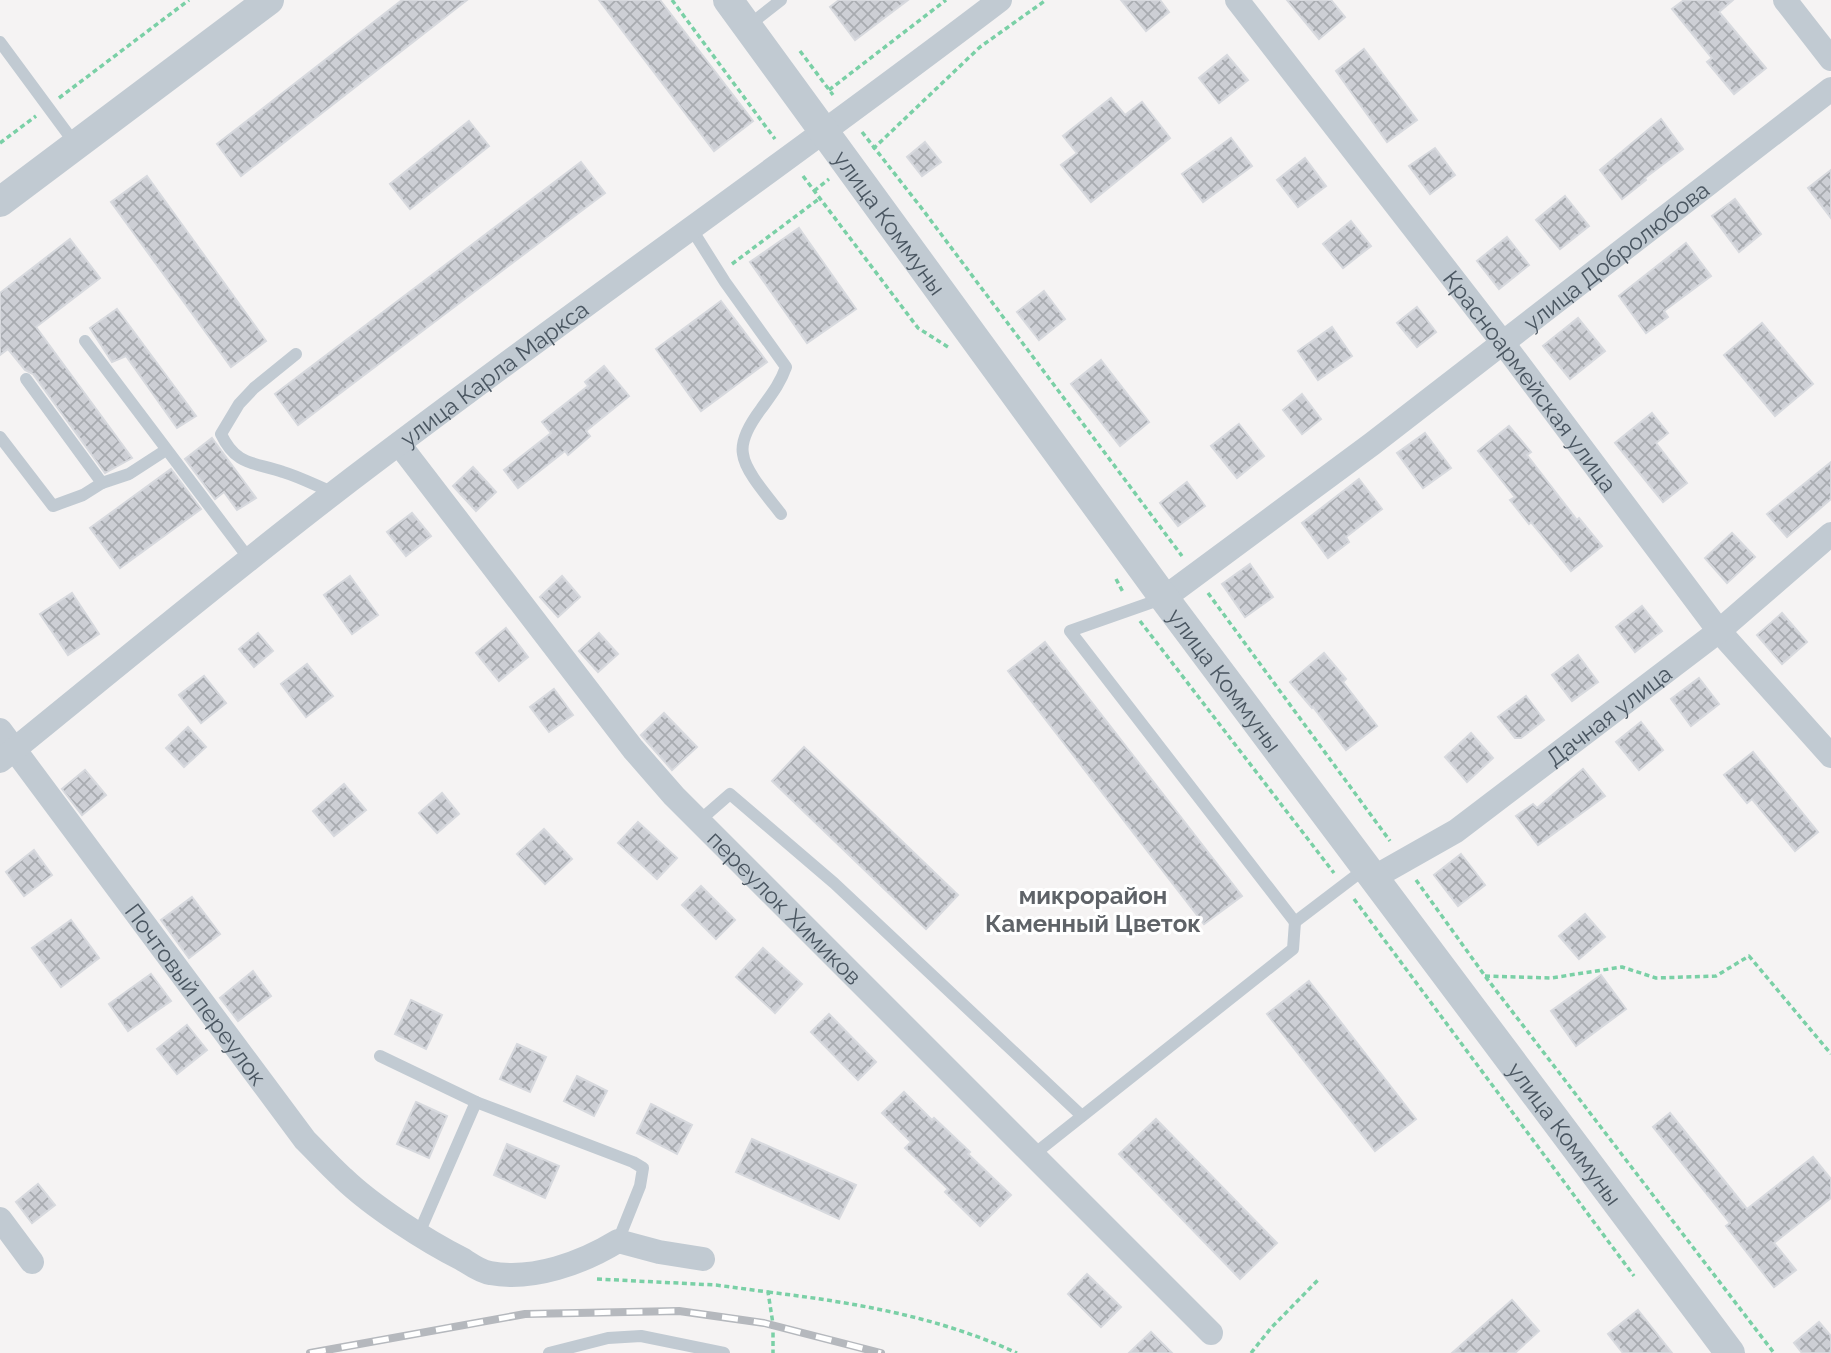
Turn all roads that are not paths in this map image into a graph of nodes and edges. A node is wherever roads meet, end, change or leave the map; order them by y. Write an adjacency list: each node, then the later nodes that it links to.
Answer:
1 (269, 0): 12 (street)
2 (728, 0): 7 (street, улица Коммуны)
3 (781, 0): 7 (lane)
4 (1000, 0): 11 (street, улица Карла Маркса)
5 (1237, 0): 16 (street, Красноармейская улица)
6 (1786, 0): 9 (street)
7 (747, 26): 11 (street, улица Коммуны)
8 (0, 42): 12 (lane)
9 (1831, 59)
10 (1831, 89): 16 (street, улица Добролюбова)
11 (823, 132): 14 (street, улица Карла Маркса); 27 (street, улица Коммуны)
12 (76, 145): 13 (street)
13 (0, 202)
14 (691, 228): 20 (street, улица Карла Маркса); 24 (lane)
15 (85, 341): 21 (lane)
16 (1503, 343): 27 (street, улица Добролюбова); 28 (street, Красноармейская улица)
17 (296, 354): 23 (lane)
18 (26, 379): 22 (lane)
19 (0, 437): 22 (lane)
20 (399, 444): 23 (street, улица Карла Маркса); 31 (street, переулок Химиков)
21 (166, 450): 22 (lane); 26 (lane)
22 (102, 483)
23 (334, 493): 26 (street, улица Карла Маркса)
24 (781, 514)
25 (1831, 534): 28 (street, Дачная улица)
26 (250, 560): 29 (street, улица Карла Маркса)
27 (1164, 598): 32 (street, улица Коммуны); 33 (lane)
28 (1719, 631): 30 (street, Красноармейская улица); 32 (street, Дачная улица)
29 (5, 747): 39 (street, Почтовый переулок)
30 (1831, 756)
31 (699, 821): 36 (lane); 37 (street, переулок Химиков)
32 (1361, 877): 33 (lane); 46 (street, улица Коммуны)
33 (1295, 922): 36 (lane)
34 (380, 1056): 35 (lane)
35 (476, 1102): 39 (lane); 40 (lane)
36 (1082, 1116): 37 (lane)
37 (1033, 1155): 43 (street, переулок Химиков)
38 (0, 1219): 42 (street)
39 (419, 1233): 40 (street, Почтовый переулок)
40 (618, 1241): 41 (street)
41 (703, 1259)
42 (32, 1262)
43 (1211, 1333)
44 (549, 1353): 45 (lane)
45 (724, 1353)
46 (1730, 1353)

